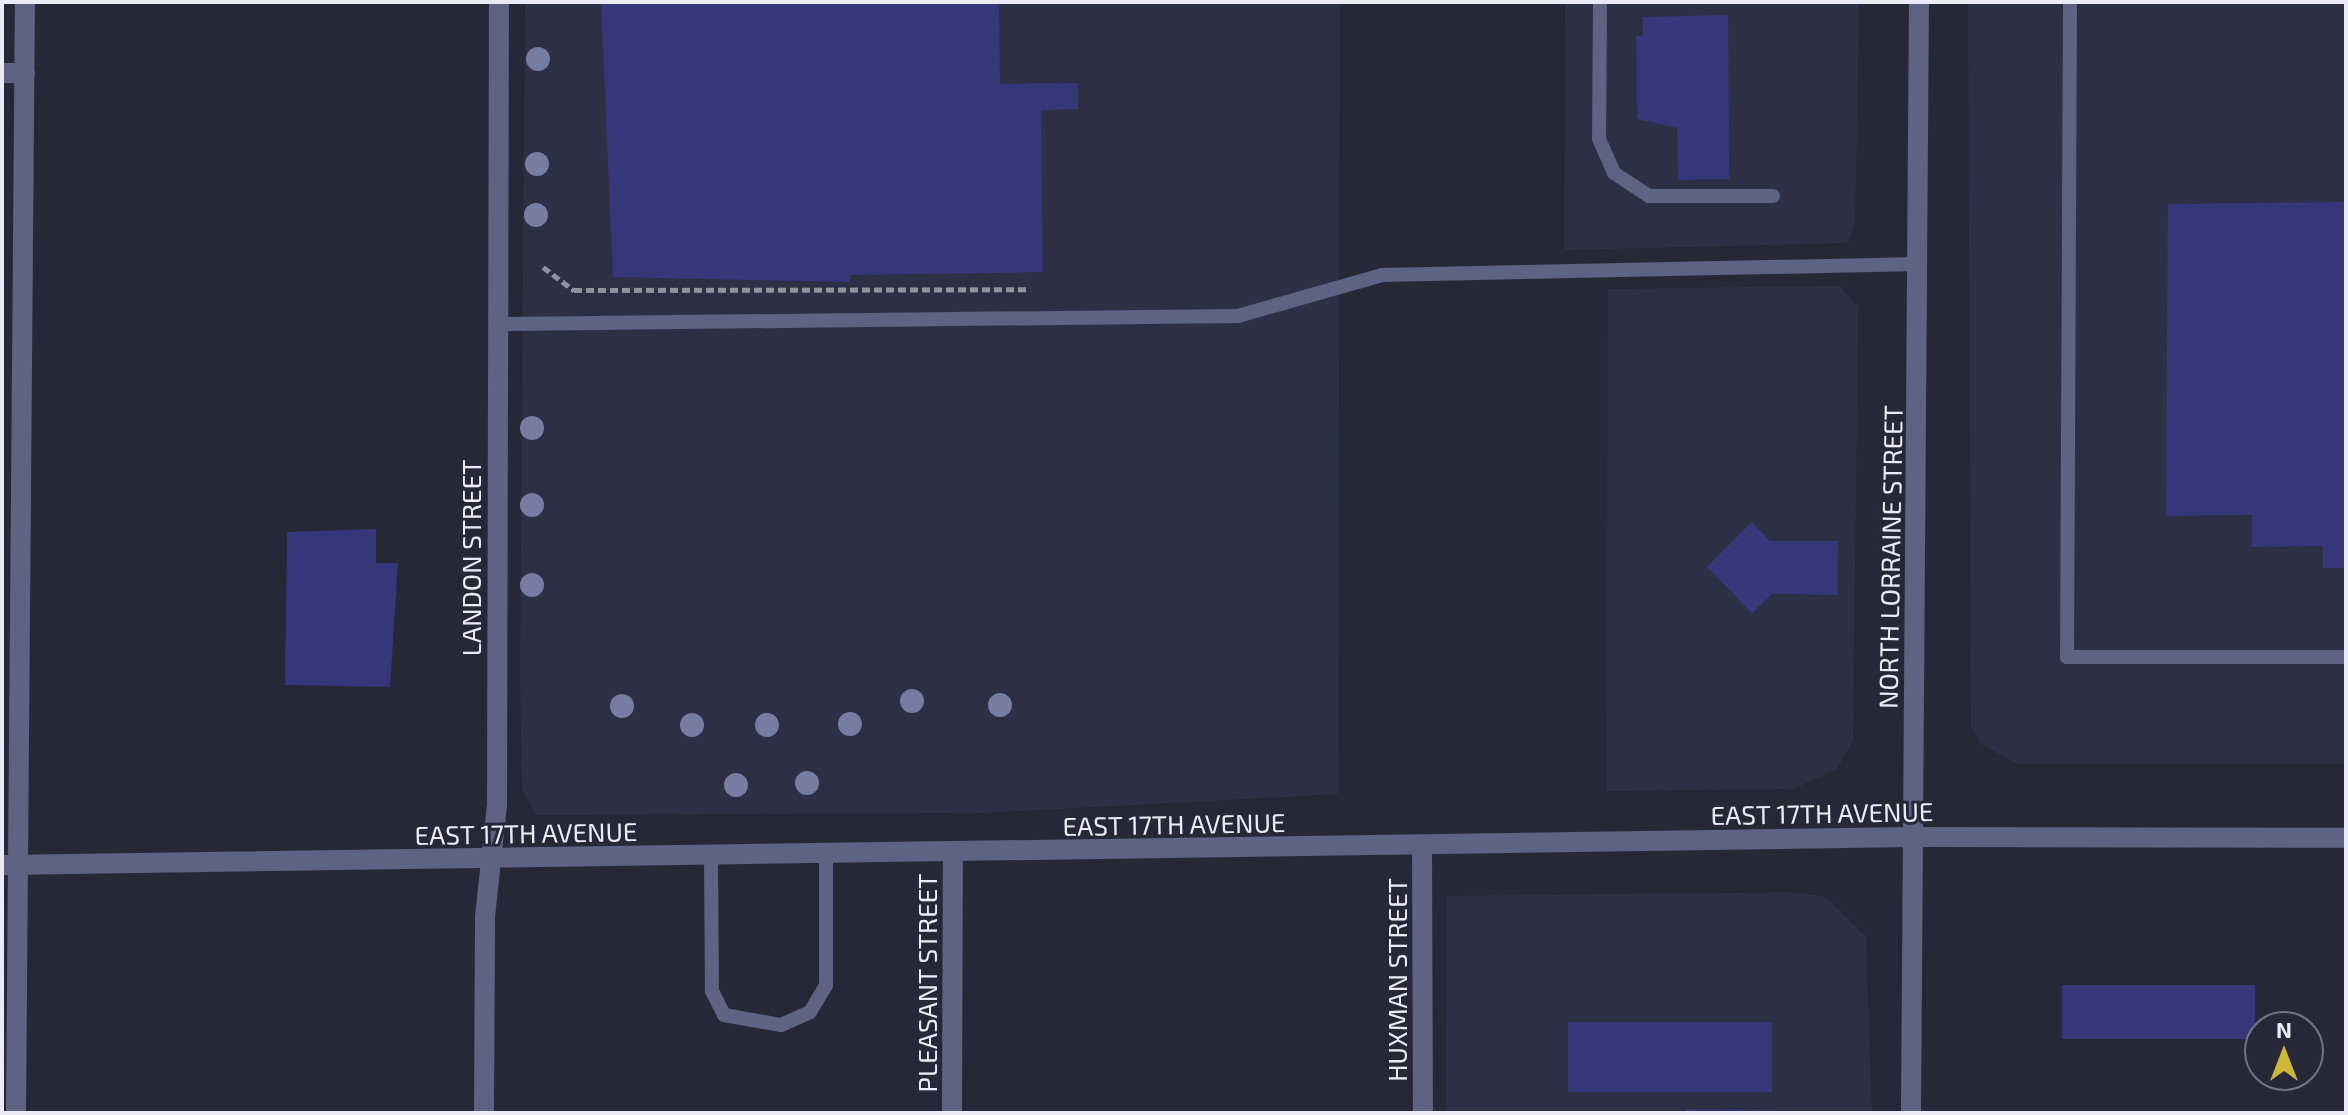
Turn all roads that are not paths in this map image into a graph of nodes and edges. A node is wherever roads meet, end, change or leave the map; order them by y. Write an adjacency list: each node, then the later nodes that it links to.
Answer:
1 (25, 2): 7 (street)
2 (499, 2): 10 (street, LANDON STREET)
3 (1600, 2): 8 (lane)
4 (1919, 2): 9 (street, NORTH LORRAINE STREET)
5 (2070, 2): 12 (lane)
6 (2, 73): 7 (street)
7 (25, 73): 11 (street)
8 (1773, 196)
9 (1920, 264): 10 (lane); 13 (street, NORTH LORRAINE STREET)
10 (497, 324): 19 (street, LANDON STREET)
11 (10, 538): 20 (street)
12 (2346, 657)
13 (1912, 837): 14 (street, EAST 17TH AVENUE); 15 (street, EAST 17TH AVENUE); 25 (street, NORTH LORRAINE STREET)
14 (2346, 838)
15 (1422, 847): 16 (street, EAST 17TH AVENUE); 24 (street, HUXMAN STREET)
16 (953, 852): 17 (street, EAST 17TH AVENUE); 23 (street, PLEASANT STREET)
17 (826, 855): 18 (street, EAST 17TH AVENUE); 18 (lane)
18 (711, 856): 19 (street, EAST 17TH AVENUE)
19 (491, 859): 20 (street, EAST 17TH AVENUE); 22 (street, LANDON STREET)
20 (9, 865): 21 (street)
21 (16, 1113)
22 (484, 1113)
23 (952, 1113)
24 (1423, 1113)
25 (1911, 1113)

